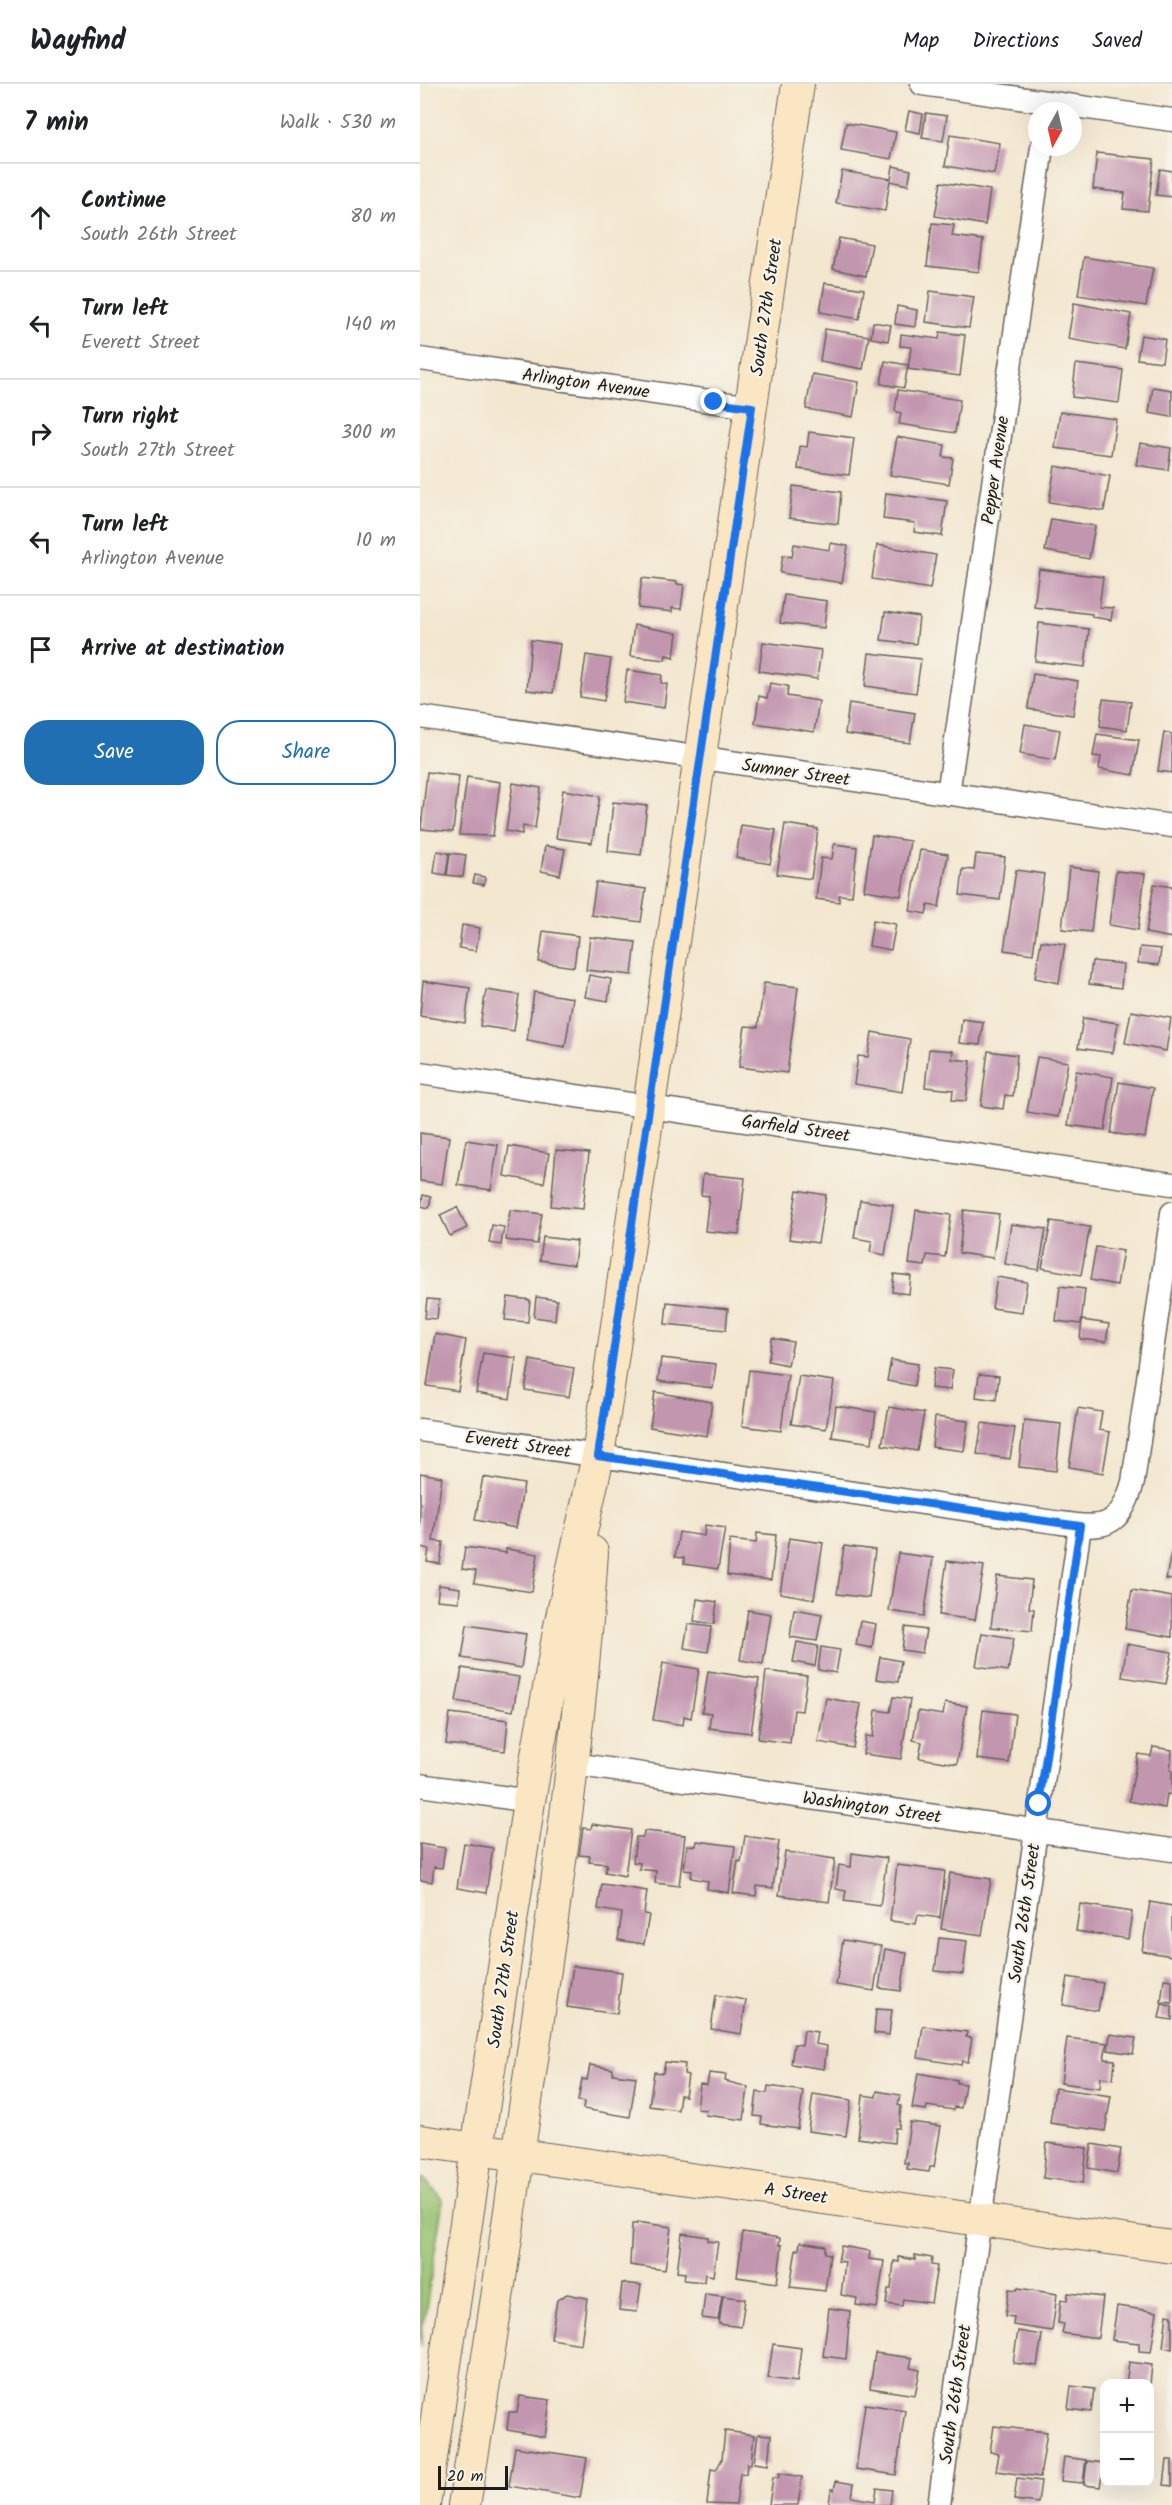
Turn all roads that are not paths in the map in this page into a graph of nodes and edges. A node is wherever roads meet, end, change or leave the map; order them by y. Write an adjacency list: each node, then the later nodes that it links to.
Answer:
1 (798, 84): 7 (main road, South 27th Street)
2 (922, 84): 3 (street)
3 (1049, 99): 4 (street)
4 (1172, 120)
5 (1041, 156): 10 (street, Pepper Avenue)
6 (420, 359): 7 (street, Arlington Avenue)
7 (752, 407): 9 (main road, South 27th Street)
8 (420, 717): 9 (street, Sumner Street)
9 (699, 758): 10 (street, Sumner Street); 13 (main road, South 27th Street)
10 (948, 794): 11 (street, Sumner Street)
11 (1172, 826)
12 (420, 1073): 13 (street, Garfield Street)
13 (649, 1107): 14 (street, Garfield Street); 18 (main road, South 27th Street)
14 (1172, 1184)
15 (1172, 1213): 16 (street)
16 (1166, 1295): 19 (street)
17 (420, 1430): 18 (street, Everett Street)
18 (598, 1456): 19 (street, Everett Street); 20 (main road, South 27th Street); 22 (main road, South 27th Street)
19 (1080, 1526): 23 (street, South 26th Street)
20 (573, 1764): 23 (street, Washington Street); 27 (main road, South 27th Street)
21 (420, 1785): 22 (street)
22 (529, 1801): 26 (main road, South 27th Street)
23 (1035, 1831): 24 (street, Washington Street); 28 (street, South 26th Street)
24 (1172, 1850)
25 (420, 2141): 26 (main road, A Street)
26 (477, 2149): 27 (main road, A Street); 30 (main road, South 27th Street)
27 (519, 2155): 28 (main road, A Street); 31 (main road, South 27th Street)
28 (980, 2220): 29 (main road, A Street); 32 (street, South 26th Street)
29 (1172, 2247)
30 (424, 2505)
31 (464, 2505)
32 (939, 2505)

